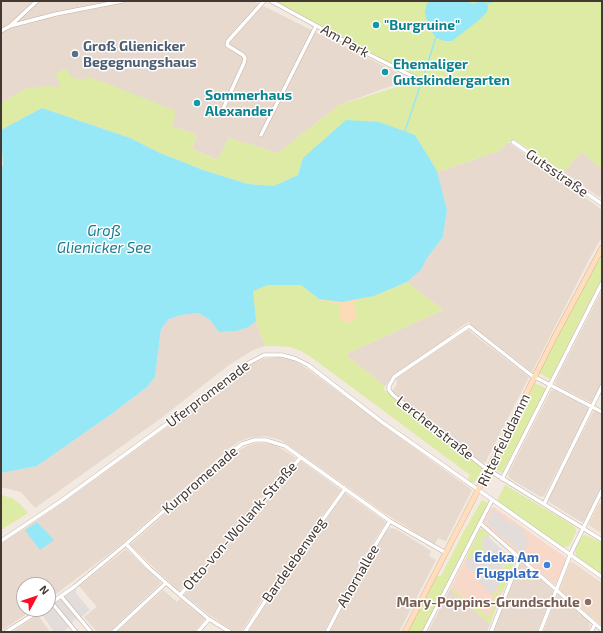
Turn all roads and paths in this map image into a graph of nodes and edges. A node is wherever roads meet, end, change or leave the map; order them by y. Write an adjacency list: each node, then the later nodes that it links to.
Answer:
1 (37, 1): 5 (street)
2 (122, 1): 5 (street)
3 (264, 1): 9 (street)
4 (271, 1): 6 (street, Am Park)
5 (10, 26): 7 (street)
6 (316, 26): 8 (street, Am Park); 10 (street)
7 (1, 32)
8 (420, 80)
9 (222, 111)
10 (261, 135)
11 (513, 142): 12 (street, Gutsstraße)
12 (602, 204)
13 (602, 248): 15 (main road, Ritterfelddamm)
14 (602, 283): 16 (street)
15 (535, 377): 16 (street); 21 (main road, Ritterfelddamm); 21 (street, Lerchenstraße)
16 (550, 384): 18 (street); 22 (street)
17 (602, 386): 18 (street)
18 (593, 406): 19 (street); 27 (street)
19 (602, 412)
20 (301, 457): 23 (street, Kurpromenade); 33 (street, Kurpromenade); 40 (street, Otto-von-Wollank-Straße)
21 (489, 470): 22 (street); 24 (main road, Ritterfelddamm)
22 (502, 479): 27 (street)
23 (345, 489): 28 (street, Kurpromenade); 54 (street, Bardelebenweg)
24 (478, 490): 26 (street, Uferpromenade); 32 (street, Uferpromenade); 34 (main road, Ritterfelddamm)
25 (602, 490): 30 (street)
26 (492, 500): 29 (street, Ritterfelddamm); 35 (street, Uferpromenade)
27 (544, 504): 30 (street)
28 (390, 521): 34 (street, Kurpromenade); 55 (street, Ahornallee)
29 (480, 524): 36 (street); 57 (street, Ritterfelddamm)
30 (583, 528): 31 (street); 35 (street)
31 (602, 540)
32 (1, 541)
33 (126, 544): 38 (street); 41 (street, Kurpromenade)
34 (446, 553): 56 (main road, Ritterfelddamm)
35 (570, 555): 37 (street, Uferpromenade); 39 (street)
36 (520, 558): 39 (street); 58 (street)
37 (602, 578)
38 (166, 583): 40 (street); 51 (street, Otto-von-Wollank-Straße)
39 (557, 590): 46 (street); 59 (street)
40 (180, 595): 45 (street)
41 (61, 596): 42 (street, Kurpromenade); 50 (street)
42 (56, 600)
43 (56, 610): 49 (street)
44 (29, 617): 48 (street)
45 (210, 618): 52 (street); 53 (street)
46 (595, 624): 47 (street); 60 (street)
47 (602, 630)
48 (6, 632)
49 (76, 632)
50 (91, 632)
51 (113, 632)
52 (198, 632)
53 (230, 632)
54 (245, 632)
55 (327, 632)
56 (405, 632)
57 (424, 632)
58 (491, 632)
59 (540, 632)
60 (592, 632)

